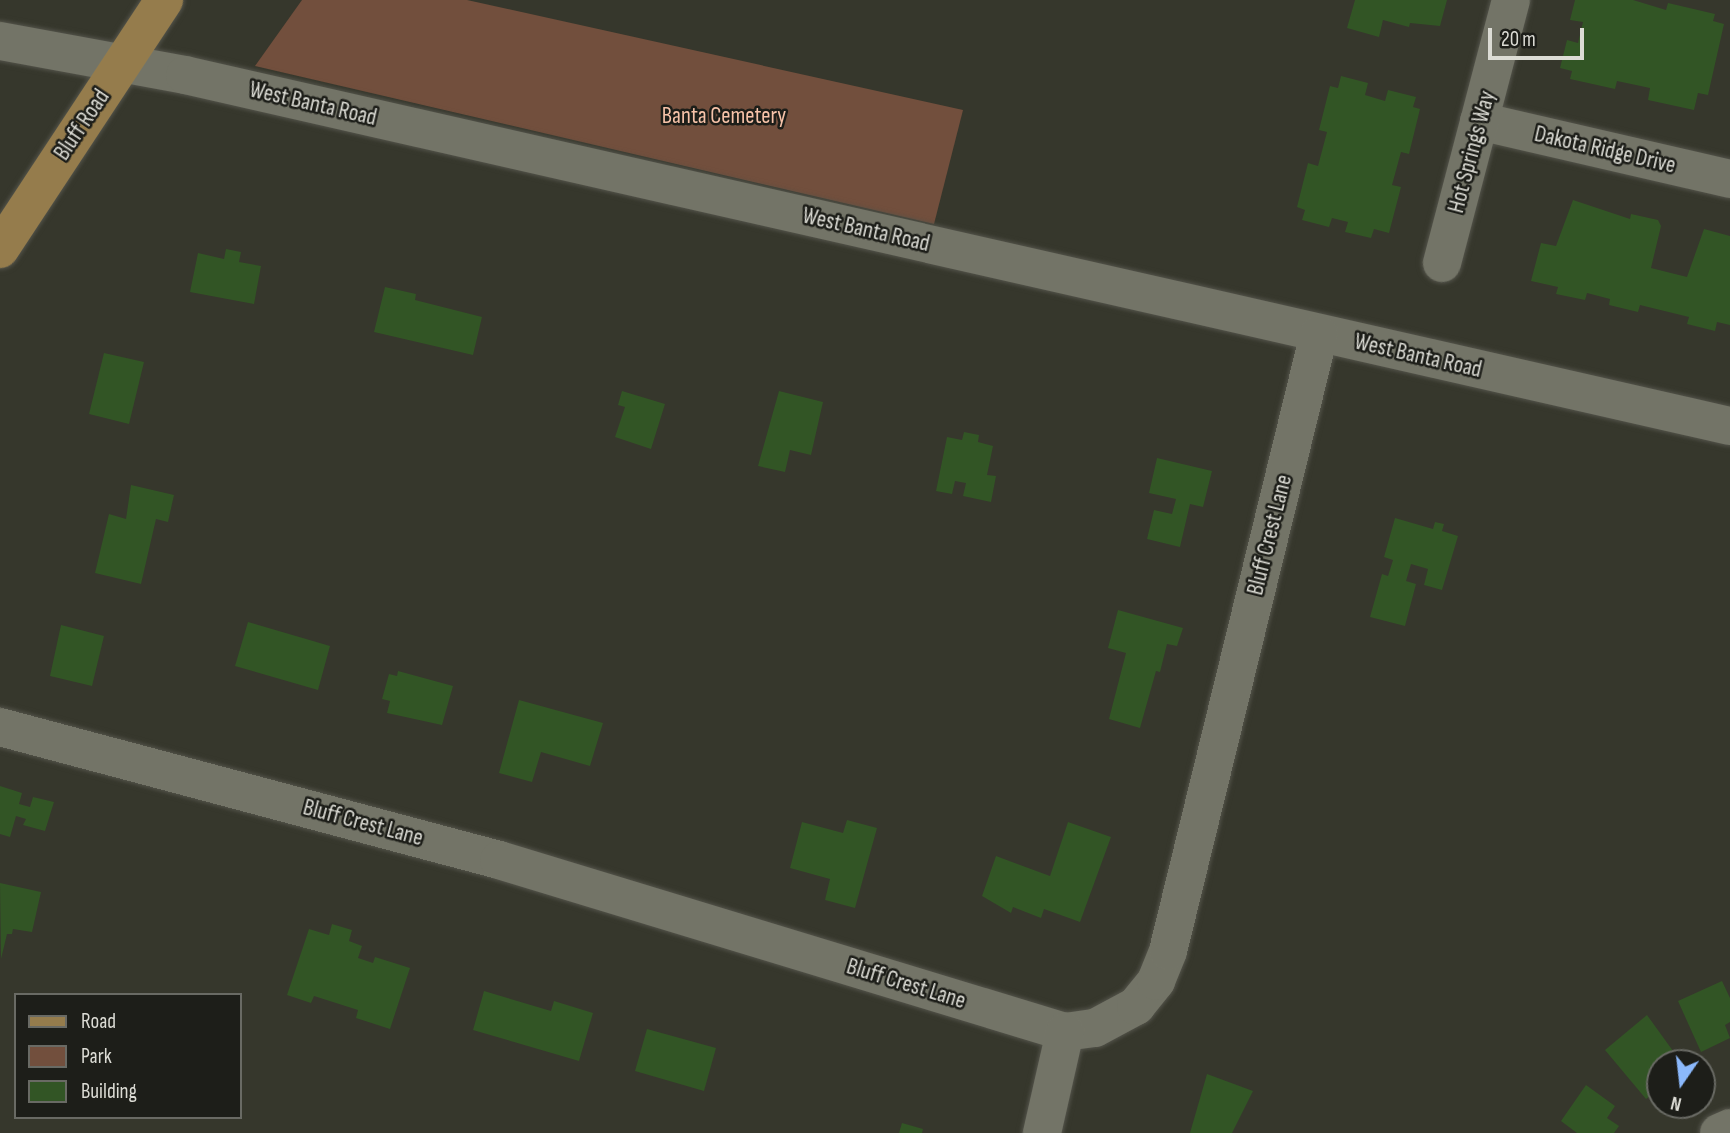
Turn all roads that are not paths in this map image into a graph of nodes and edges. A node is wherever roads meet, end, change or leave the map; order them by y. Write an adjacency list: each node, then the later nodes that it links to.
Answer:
1 (164, 0): 4 (main road, Bluff Road)
2 (1511, 0): 5 (street, Hot Springs Way)
3 (0, 41): 4 (street, West Banta Road)
4 (122, 65): 7 (main road, Bluff Road); 9 (street, West Banta Road)
5 (1479, 121): 6 (street, Dakota Ridge Drive); 8 (street, Hot Springs Way)
6 (1730, 179)
7 (0, 249)
8 (1443, 262)
9 (1319, 334): 10 (street, West Banta Road); 12 (street, Bluff Crest Lane)
10 (1730, 426)
11 (0, 727): 12 (street, Bluff Crest Lane)
12 (1065, 1032): 14 (street)
13 (1730, 1128): 15 (street)
14 (1042, 1133)
15 (1719, 1133)

